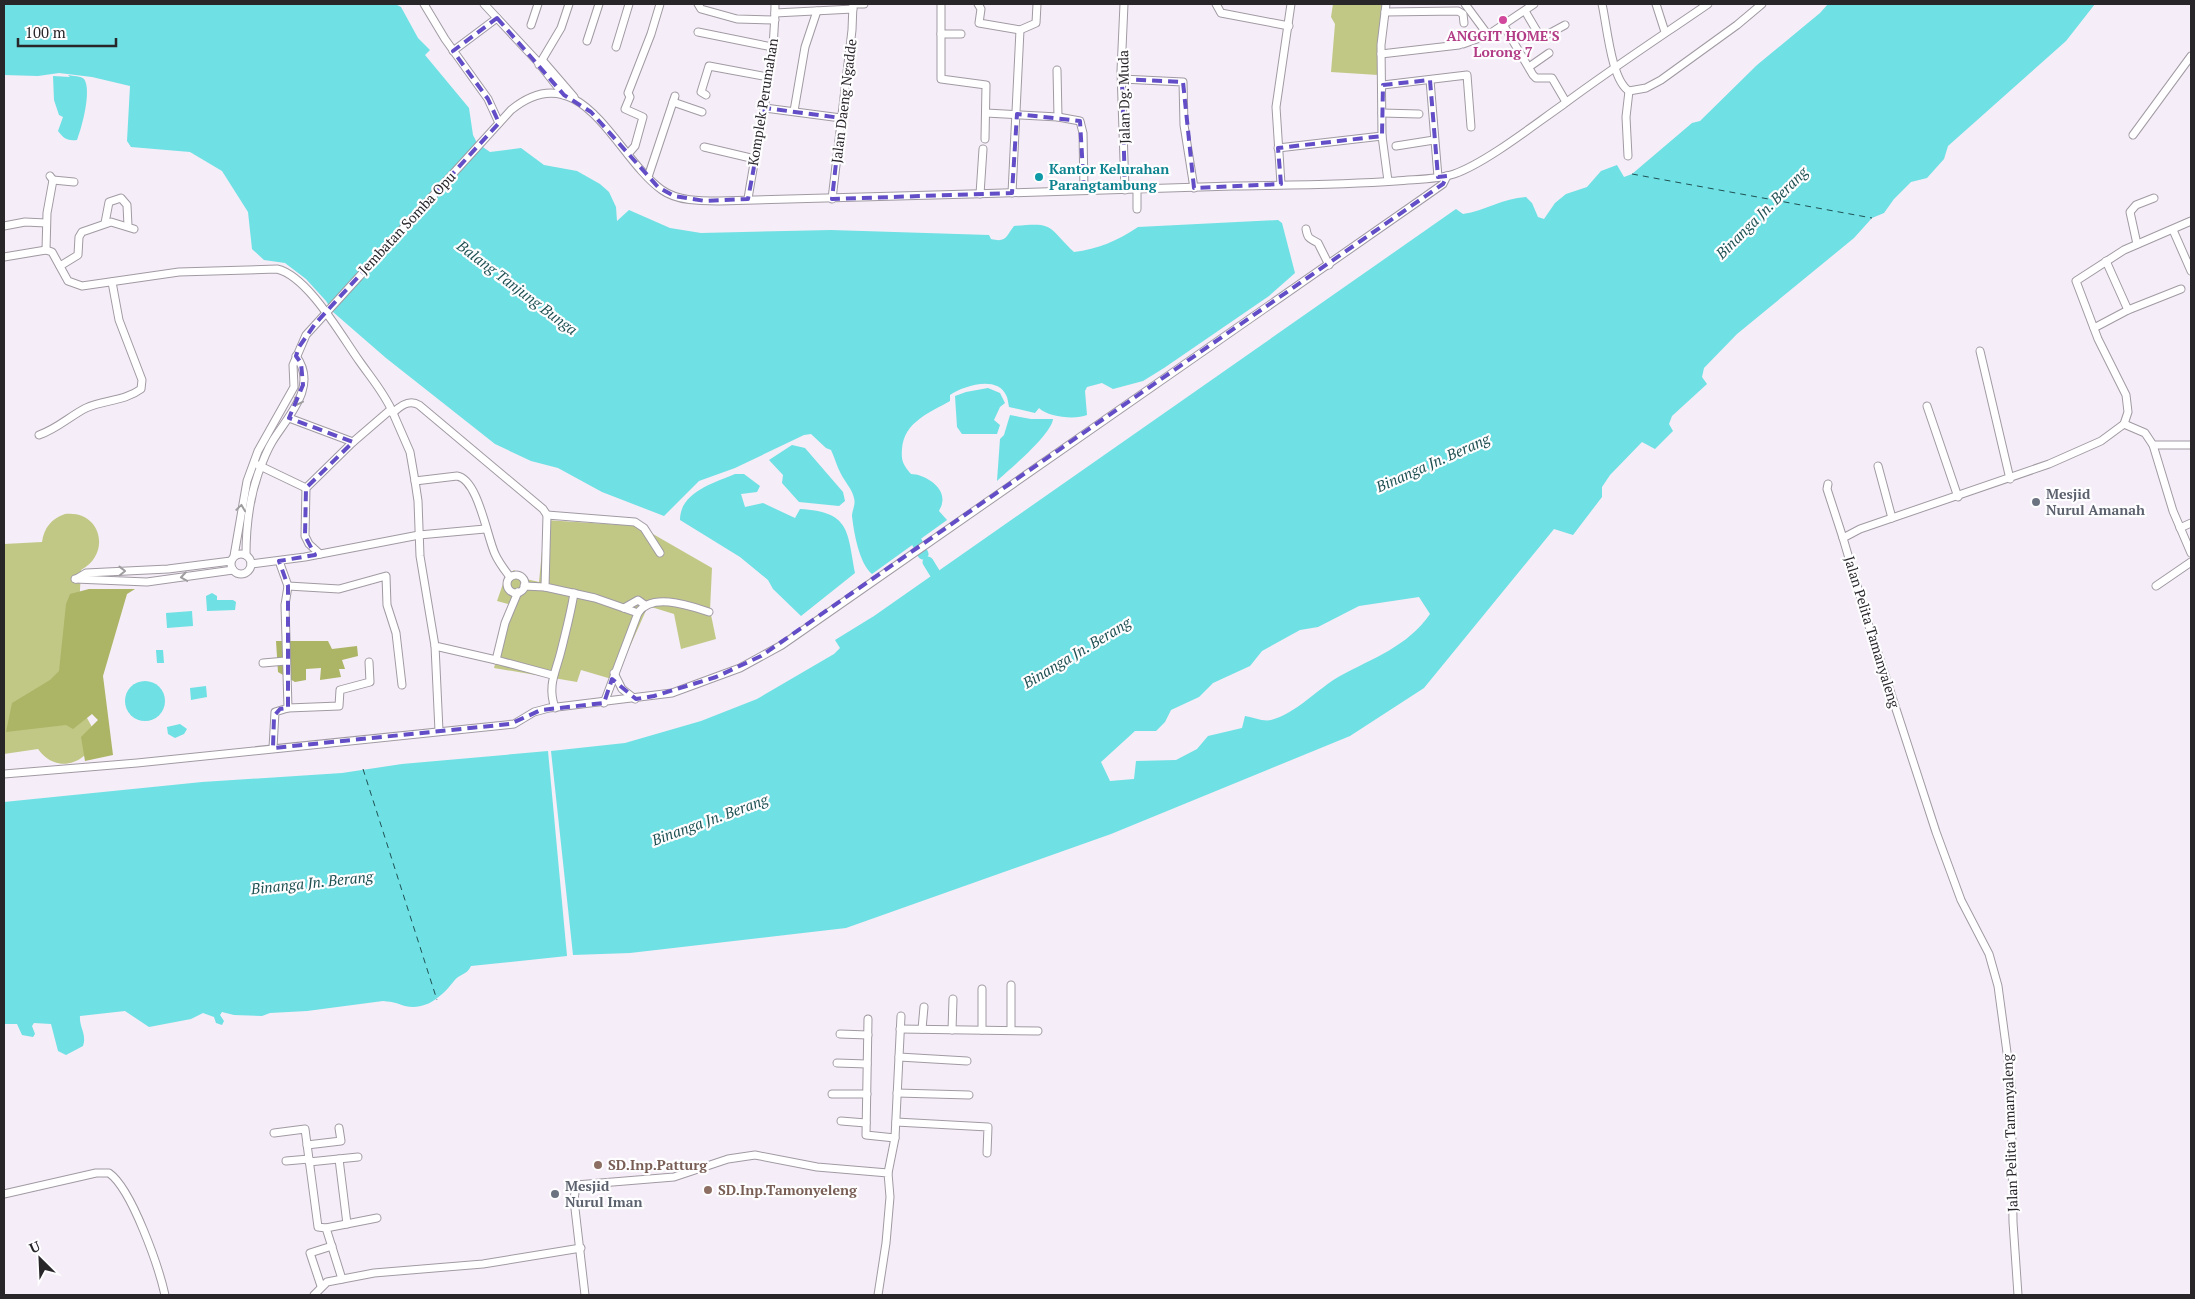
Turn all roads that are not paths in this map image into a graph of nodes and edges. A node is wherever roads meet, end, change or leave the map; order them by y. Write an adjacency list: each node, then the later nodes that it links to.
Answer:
1 (424, 4): 45 (street)
2 (484, 4): 30 (street)
3 (538, 4): 32 (street)
4 (569, 4): 49 (street)
5 (599, 4): 42 (street)
6 (629, 4): 43 (street)
7 (660, 4): 82 (street)
8 (698, 4): 29 (street)
9 (775, 4): 29 (street, Komplek Perumahan)
10 (864, 4): 24 (street)
11 (941, 4): 39 (street)
12 (978, 4): 36 (street)
13 (1038, 4): 36 (street)
14 (1124, 4): 55 (street, Jalan Dg. Muda)
15 (1216, 4): 34 (street)
16 (1291, 4): 34 (street)
17 (1386, 4): 28 (street)
18 (1465, 4): 41 (street)
19 (1534, 4): 27 (street)
20 (1602, 4): 51 (street)
21 (1656, 4): 38 (street)
22 (1708, 4): 25 (street)
23 (1762, 4): 58 (street)
24 (853, 6): 26 (street); 71 (street, Jalan Daeng Ngadde)
25 (1701, 6): 38 (street)
26 (817, 11): 29 (street); 64 (street)
27 (1526, 11): 33 (street); 35 (street)
28 (1385, 12): 31 (street); 47 (street)
29 (775, 16): 44 (street, Komplek Perumahan)
30 (496, 18): 45 (street); 49 (street)
31 (1464, 24)
32 (531, 25)
33 (1566, 25)
34 (1289, 26): 80 (street)
35 (1504, 26): 41 (street); 50 (street)
36 (1020, 30): 68 (street)
37 (698, 32): 44 (street)
38 (1665, 32): 51 (street)
39 (941, 34): 40 (street); 66 (street)
40 (961, 34)
41 (1488, 35): 47 (street)
42 (587, 41)
43 (616, 47)
44 (772, 47): 54 (street, Komplek Perumahan)
45 (453, 51): 72 (street)
46 (1549, 53): 50 (street)
47 (1381, 54): 57 (street)
48 (2191, 56): 74 (street)
49 (540, 63): 53 (street)
50 (1529, 67): 62 (street)
51 (1615, 67): 58 (street); 62 (street)
52 (1057, 70): 70 (street)
53 (548, 72): 59 (street); 61 (street)
54 (768, 77): 60 (street); 63 (street, Komplek Perumahan)
55 (1122, 79): 91 (street); 94 (street, Jalan Dg. Muda)
56 (1430, 80): 57 (street); 73 (street); 77 (street)
57 (1383, 85): 67 (street)
58 (1630, 91): 83 (street)
59 (564, 94): 61 (street); 72 (street, Jembatan Somba Opu)
60 (706, 95)
61 (574, 98): 82 (street)
62 (1566, 102): 86 (street)
63 (764, 108): 64 (street); 84 (street, Komplek Perumahan)
64 (794, 111): 71 (street)
65 (702, 112): 85 (street)
66 (986, 113): 68 (street); 76 (street)
67 (1382, 113): 69 (street); 75 (street)
68 (1017, 114): 70 (street); 95 (street)
69 (1419, 114)
70 (1058, 117): 93 (street)
71 (841, 118): 99 (street, Jalan Daeng Ngadde)
72 (499, 123): 116 (street, Jembatan Somba Opu)
73 (1471, 127)
74 (2133, 135)
75 (1382, 136): 80 (street); 88 (street)
76 (984, 139)
77 (1434, 140): 78 (street); 87 (street)
78 (1396, 146)
79 (704, 147): 84 (street)
80 (1278, 148): 90 (street)
81 (983, 149): 96 (street)
82 (628, 154): 85 (street)
83 (1628, 156)
84 (754, 159): 98 (street, Komplek Perumahan)
85 (648, 176): 98 (street)
86 (1447, 176): 87 (street); 111 (street)
87 (1438, 177): 88 (street)
88 (1388, 181): 90 (street)
89 (74, 182): 103 (street)
90 (1281, 184): 91 (street)
91 (1194, 188): 92 (street)
92 (1137, 189): 94 (street); 100 (street)
93 (1084, 190): 94 (street); 95 (street)
94 (1126, 190)
95 (1012, 193): 96 (street)
96 (980, 194): 99 (street)
97 (2154, 198): 107 (street)
98 (748, 199): 99 (street)
99 (832, 199)
100 (1137, 209)
101 (2191, 221): 106 (street)
102 (105, 223): 102 (street); 112 (street)
103 (46, 224): 104 (street); 108 (street)
104 (4, 226)
105 (1306, 229): 111 (street)
106 (2173, 230): 107 (street); 113 (street)
107 (2137, 244): 110 (street)
108 (46, 250): 109 (street); 112 (street)
109 (4, 257)
110 (2106, 262): 117 (street); 118 (street)
111 (1329, 265): 172 (street)
112 (60, 266): 114 (street)
113 (2191, 271)
114 (112, 282): 116 (street); 125 (street)
115 (2181, 289): 117 (street)
116 (328, 310): 120 (street, Jembatan Somba Opu); 122 (street)
117 (2128, 310): 118 (street)
118 (2094, 328): 124 (street)
119 (1980, 351): 132 (street)
120 (296, 356): 123 (street, one-way to 123); 129 (street)
121 (1927, 406): 136 (street)
122 (393, 414): 126 (street); 133 (street); 137 (street)
123 (289, 418): 126 (street); 130 (street)
124 (2124, 424): 127 (street); 132 (street, Jalan Pelita Tamanyaleng)
125 (39, 435)
126 (353, 442): 135 (street)
127 (2152, 445): 128 (street); 140 (street)
128 (2191, 445)
129 (253, 463): 130 (street); 148 (street, one-way to 129)
130 (261, 466): 135 (street); 147 (street)
131 (1878, 466): 138 (street)
132 (2010, 479): 136 (street, Jalan Pelita Tamanyaleng)
133 (415, 481): 141 (street); 142 (street)
134 (1828, 484): 143 (street)
135 (306, 488): 146 (street)
136 (1958, 497): 138 (street, Jalan Pelita Tamanyaleng)
137 (547, 515): 144 (street); 157 (street)
138 (1892, 518): 143 (street, Jalan Pelita Tamanyaleng)
139 (2191, 524): 140 (street)
140 (2180, 528): 145 (street)
141 (485, 529): 142 (street); 153 (street)
142 (418, 535): 146 (street); 164 (street)
143 (1843, 538): 226 (street, Jalan Pelita Tamanyaleng)
144 (660, 553)
145 (2191, 553)
146 (320, 554): 149 (street)
147 (246, 555): 148 (street); 151 (street)
148 (233, 558): 152 (street); 152 (street, one-way to 148)
149 (279, 561): 151 (street); 154 (street)
150 (2191, 562): 156 (street)
151 (251, 564): 152 (street)
152 (233, 570)
153 (510, 577): 155 (street); 158 (street)
154 (288, 586): 166 (street); 171 (street)
155 (524, 586): 157 (street); 158 (street)
156 (2156, 586)
157 (545, 587): 159 (street)
158 (518, 592): 165 (street)
159 (574, 593): 161 (street); 170 (street)
160 (645, 605): 161 (street); 162 (street); 163 (street)
161 (624, 608): 163 (street)
162 (709, 612)
163 (638, 613): 169 (street)
164 (435, 646): 165 (street); 176 (street)
165 (496, 660): 170 (street)
166 (286, 661): 168 (street); 174 (street)
167 (369, 662): 174 (street)
168 (263, 663)
169 (614, 672): 172 (street); 173 (street)
170 (552, 675): 175 (street)
171 (402, 685)
172 (636, 699): 173 (street)
173 (604, 703): 175 (street)
174 (288, 708): 177 (street)
175 (554, 708): 176 (street)
176 (439, 731): 177 (street)
177 (273, 748): 178 (street)
178 (4, 774)
179 (1011, 986): 189 (street)
180 (982, 989): 188 (street)
181 (952, 999): 187 (street)
182 (924, 1007): 186 (street)
183 (901, 1016): 185 (street)
184 (868, 1019): 192 (street)
185 (900, 1029): 186 (street); 193 (street)
186 (922, 1029): 187 (street)
187 (952, 1030): 188 (street)
188 (982, 1030): 189 (street)
189 (1011, 1030): 190 (street)
190 (1038, 1031)
191 (840, 1034): 192 (street)
192 (868, 1035): 196 (street)
193 (899, 1058): 194 (street); 197 (street)
194 (967, 1061)
195 (837, 1063): 196 (street)
196 (867, 1064): 199 (street)
197 (897, 1093): 200 (street); 202 (street)
198 (832, 1094): 199 (street)
199 (867, 1094): 203 (street)
200 (969, 1095)
201 (841, 1121): 203 (street)
202 (896, 1122): 206 (street); 208 (street)
203 (866, 1123): 206 (street)
204 (340, 1128): 207 (street)
205 (274, 1133): 207 (street)
206 (895, 1138): 213 (street)
207 (307, 1145): 211 (street)
208 (987, 1153)
209 (358, 1157): 210 (street)
210 (339, 1159): 211 (street); 216 (street)
211 (309, 1160): 212 (street); 217 (street)
212 (286, 1161)
213 (888, 1173): 219 (street); 225 (street)
214 (4, 1194): 222 (street)
215 (377, 1218): 216 (street)
216 (347, 1224): 217 (street)
217 (326, 1228): 218 (street)
218 (332, 1246): 220 (street); 221 (street)
219 (581, 1248): 220 (street); 224 (street)
220 (342, 1279): 221 (street)
221 (321, 1286): 223 (street)
222 (165, 1295)
223 (314, 1295)
224 (585, 1295)
225 (878, 1295)
226 (2018, 1295)

